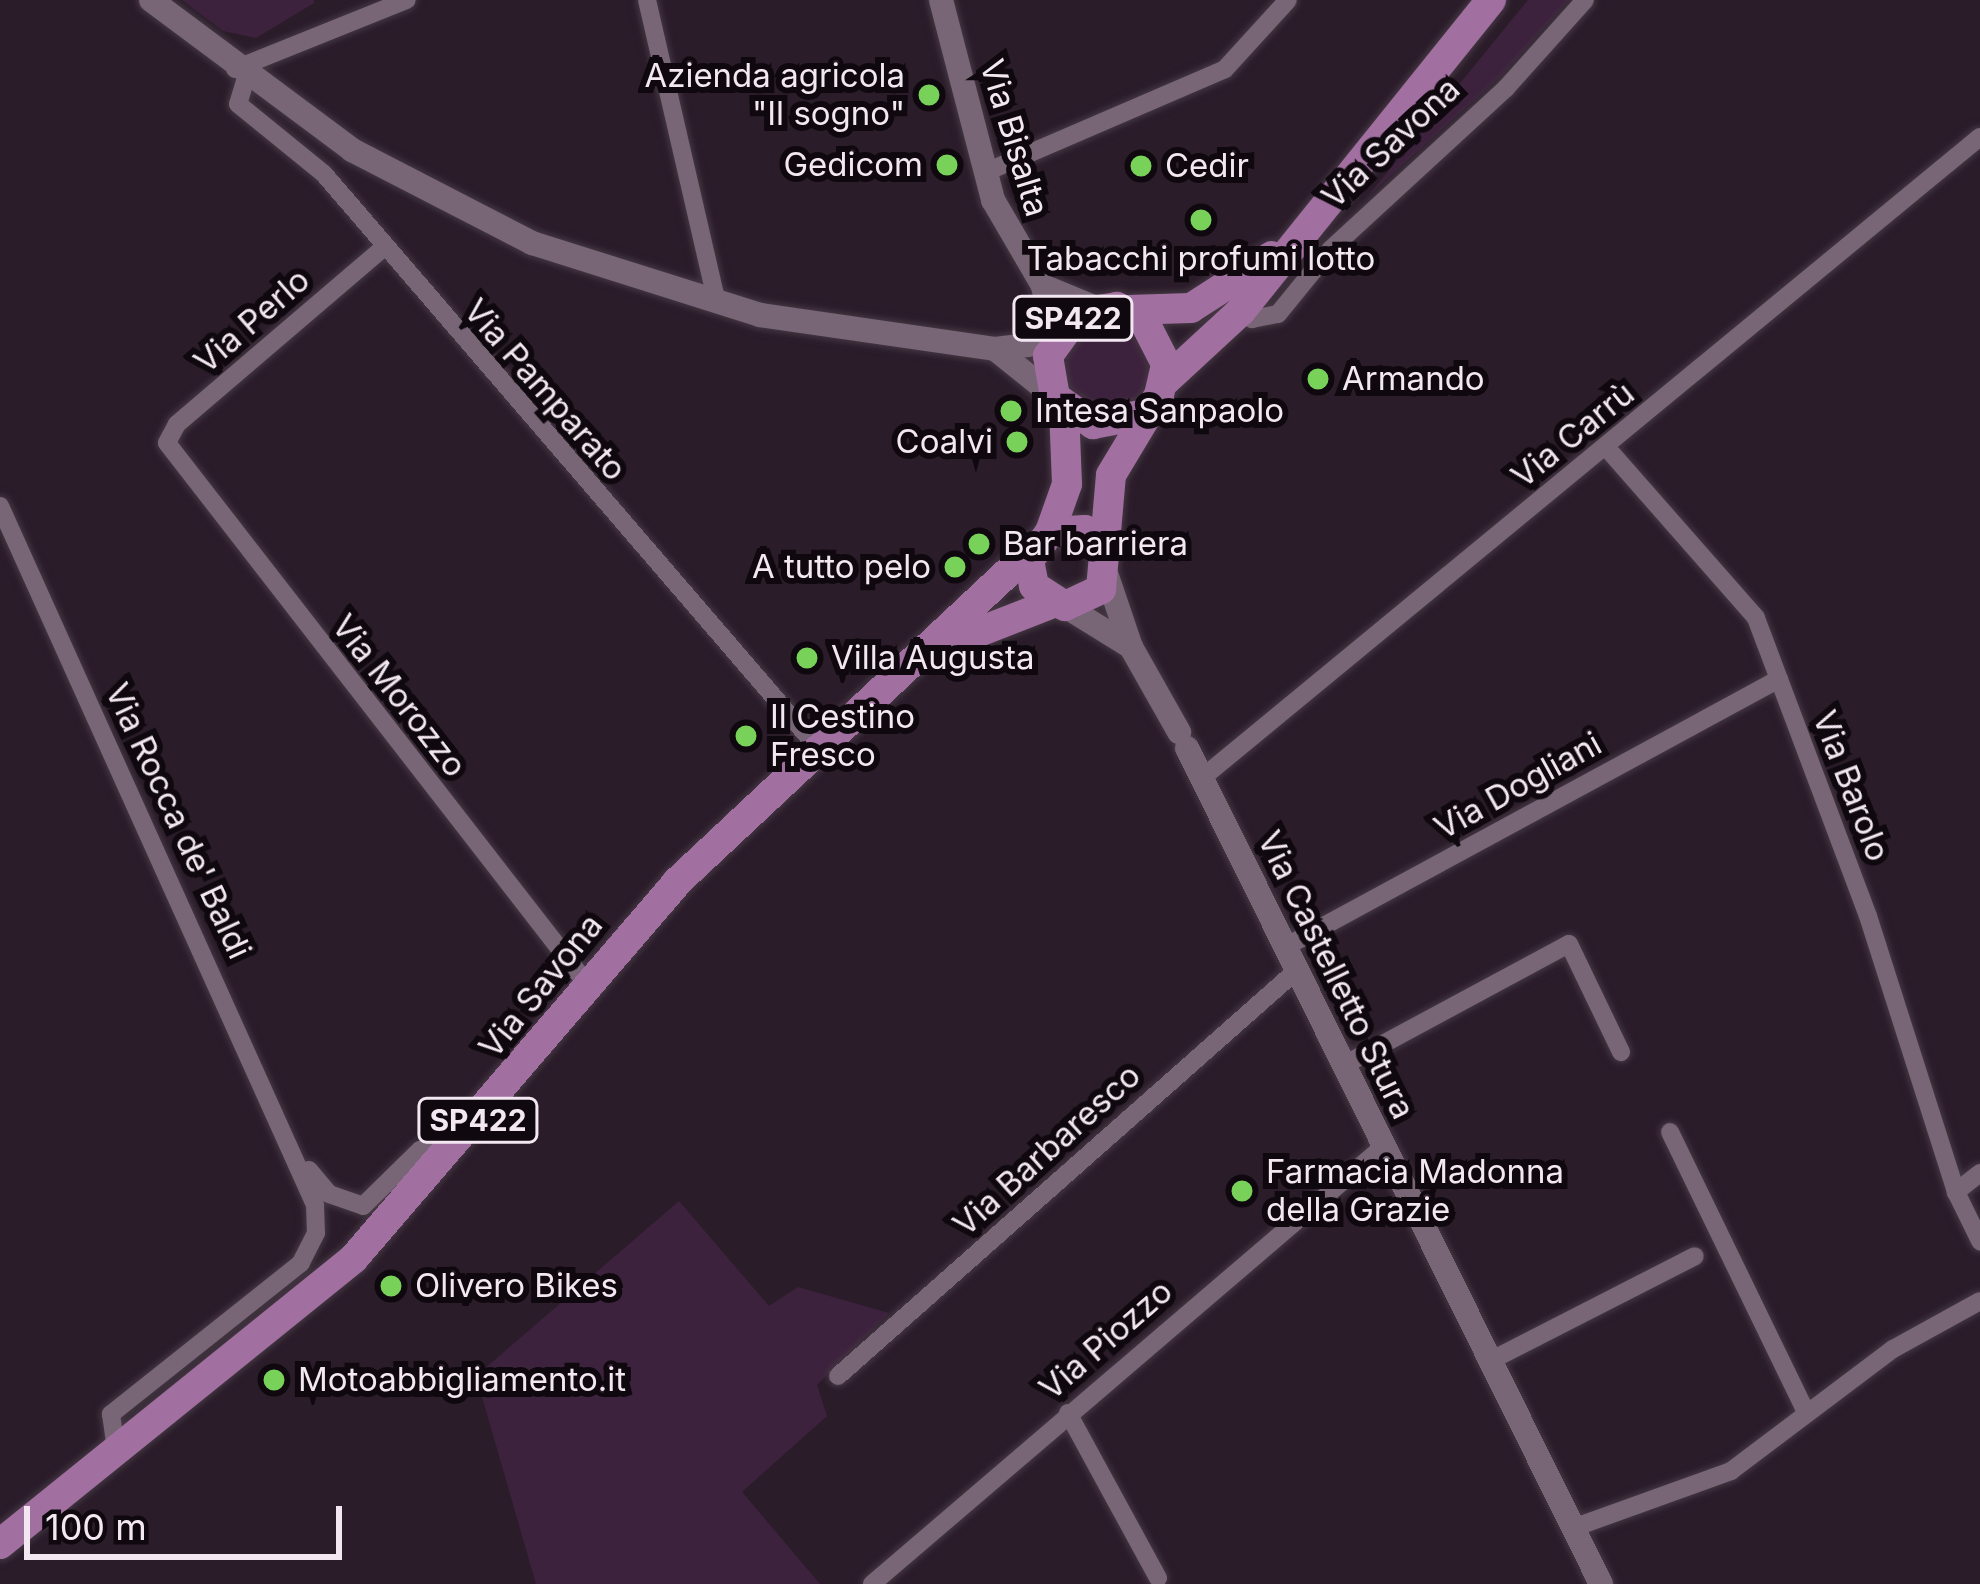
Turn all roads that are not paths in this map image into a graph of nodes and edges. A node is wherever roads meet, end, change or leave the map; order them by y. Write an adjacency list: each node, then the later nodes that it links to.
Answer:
1 (151, 0): 8 (street)
2 (407, 0): 8 (street)
3 (647, 0): 14 (street)
4 (941, 0): 10 (street, Via Bisalta)
5 (1288, 0): 10 (street)
6 (1491, 0): 11 (main road, Via Savona / SP422)
7 (1585, 0): 17 (street, Via Savona)
8 (241, 74): 12 (street, Via Pamparato); 14 (street)
9 (1980, 137): 24 (street, Via Carrù)
10 (984, 173): 13 (street, Via Bisalta)
11 (1292, 243): 16 (main road, Via Savona / SP422); 17 (main road, Via Savona / SP422)
12 (382, 249): 23 (street, Via Perlo); 32 (street, Via Pamparato)
13 (1043, 286): 15 (street); 18 (street, Via Bisalta)
14 (717, 304): 19 (street)
15 (1096, 308): 16 (main road, SP422); 18 (main road, SP422)
16 (1128, 310): 20 (main road, SP422)
17 (1241, 311): 20 (main road, Via Savona / SP422)
18 (1053, 340): 19 (street); 21 (main road, SP422)
19 (995, 349): 21 (street)
20 (1164, 382): 22 (main road, SP422)
21 (1060, 403): 22 (main road); 26 (main road, SP422)
22 (1140, 415): 27 (main road, SP422)
23 (167, 443): 36 (street, Via Morozzo)
24 (1606, 447): 31 (street, Via Barolo); 33 (street, Via Carrù)
25 (0, 506): 42 (street, Via Rocca de' Baldi)
26 (1042, 540): 27 (main road); 28 (main road); 30 (main road, Via Savona / SP422)
27 (1105, 562): 28 (main road, SP422); 29 (street, Via Castelletto Stura)
28 (1059, 604): 29 (street, Via Castelletto Stura); 30 (main road, Via Savona / SP422)
29 (1131, 647): 33 (street, Via Castelletto Stura)
30 (919, 657): 32 (main road, Via Savona / SP422)
31 (1779, 679): 34 (street, Via Dogliani); 44 (street, Via Barolo)
32 (818, 747): 36 (main road, Via Savona / SP422)
33 (1202, 778): 34 (street, Via Castelletto Stura)
34 (1285, 947): 35 (street, Via Castelletto Stura)
35 (1297, 971): 38 (street, Via Castelletto Stura); 49 (street, Via Barbaresco)
36 (587, 984): 40 (main road, Via Savona / SP422)
37 (1622, 1052): 38 (street)
38 (1344, 1065): 41 (street, Via Castelletto Stura)
39 (1670, 1132): 50 (street)
40 (468, 1133): 42 (street, Via Rocca de' Baldi); 52 (main road, Via Savona / SP422)
41 (1384, 1146): 48 (street, Via Castelletto Stura); 51 (street, Via Piozzo)
42 (302, 1161): 52 (street, Via Rocca de' Baldi)
43 (1980, 1173): 44 (street)
44 (1956, 1192): 45 (street, Via Barolo)
45 (1980, 1241)
46 (1695, 1256): 48 (street)
47 (1980, 1301): 50 (street)
48 (1490, 1360): 53 (street, Via Castelletto Stura)
49 (838, 1376)
50 (1806, 1412): 53 (street)
51 (1068, 1413): 55 (street); 56 (street, Via Piozzo)
52 (116, 1451): 54 (main road, Via Savona / SP422)
53 (1573, 1528): 57 (street, Via Castelletto Stura)
54 (0, 1544)
55 (1158, 1578)
56 (872, 1584)
57 (1601, 1584)

